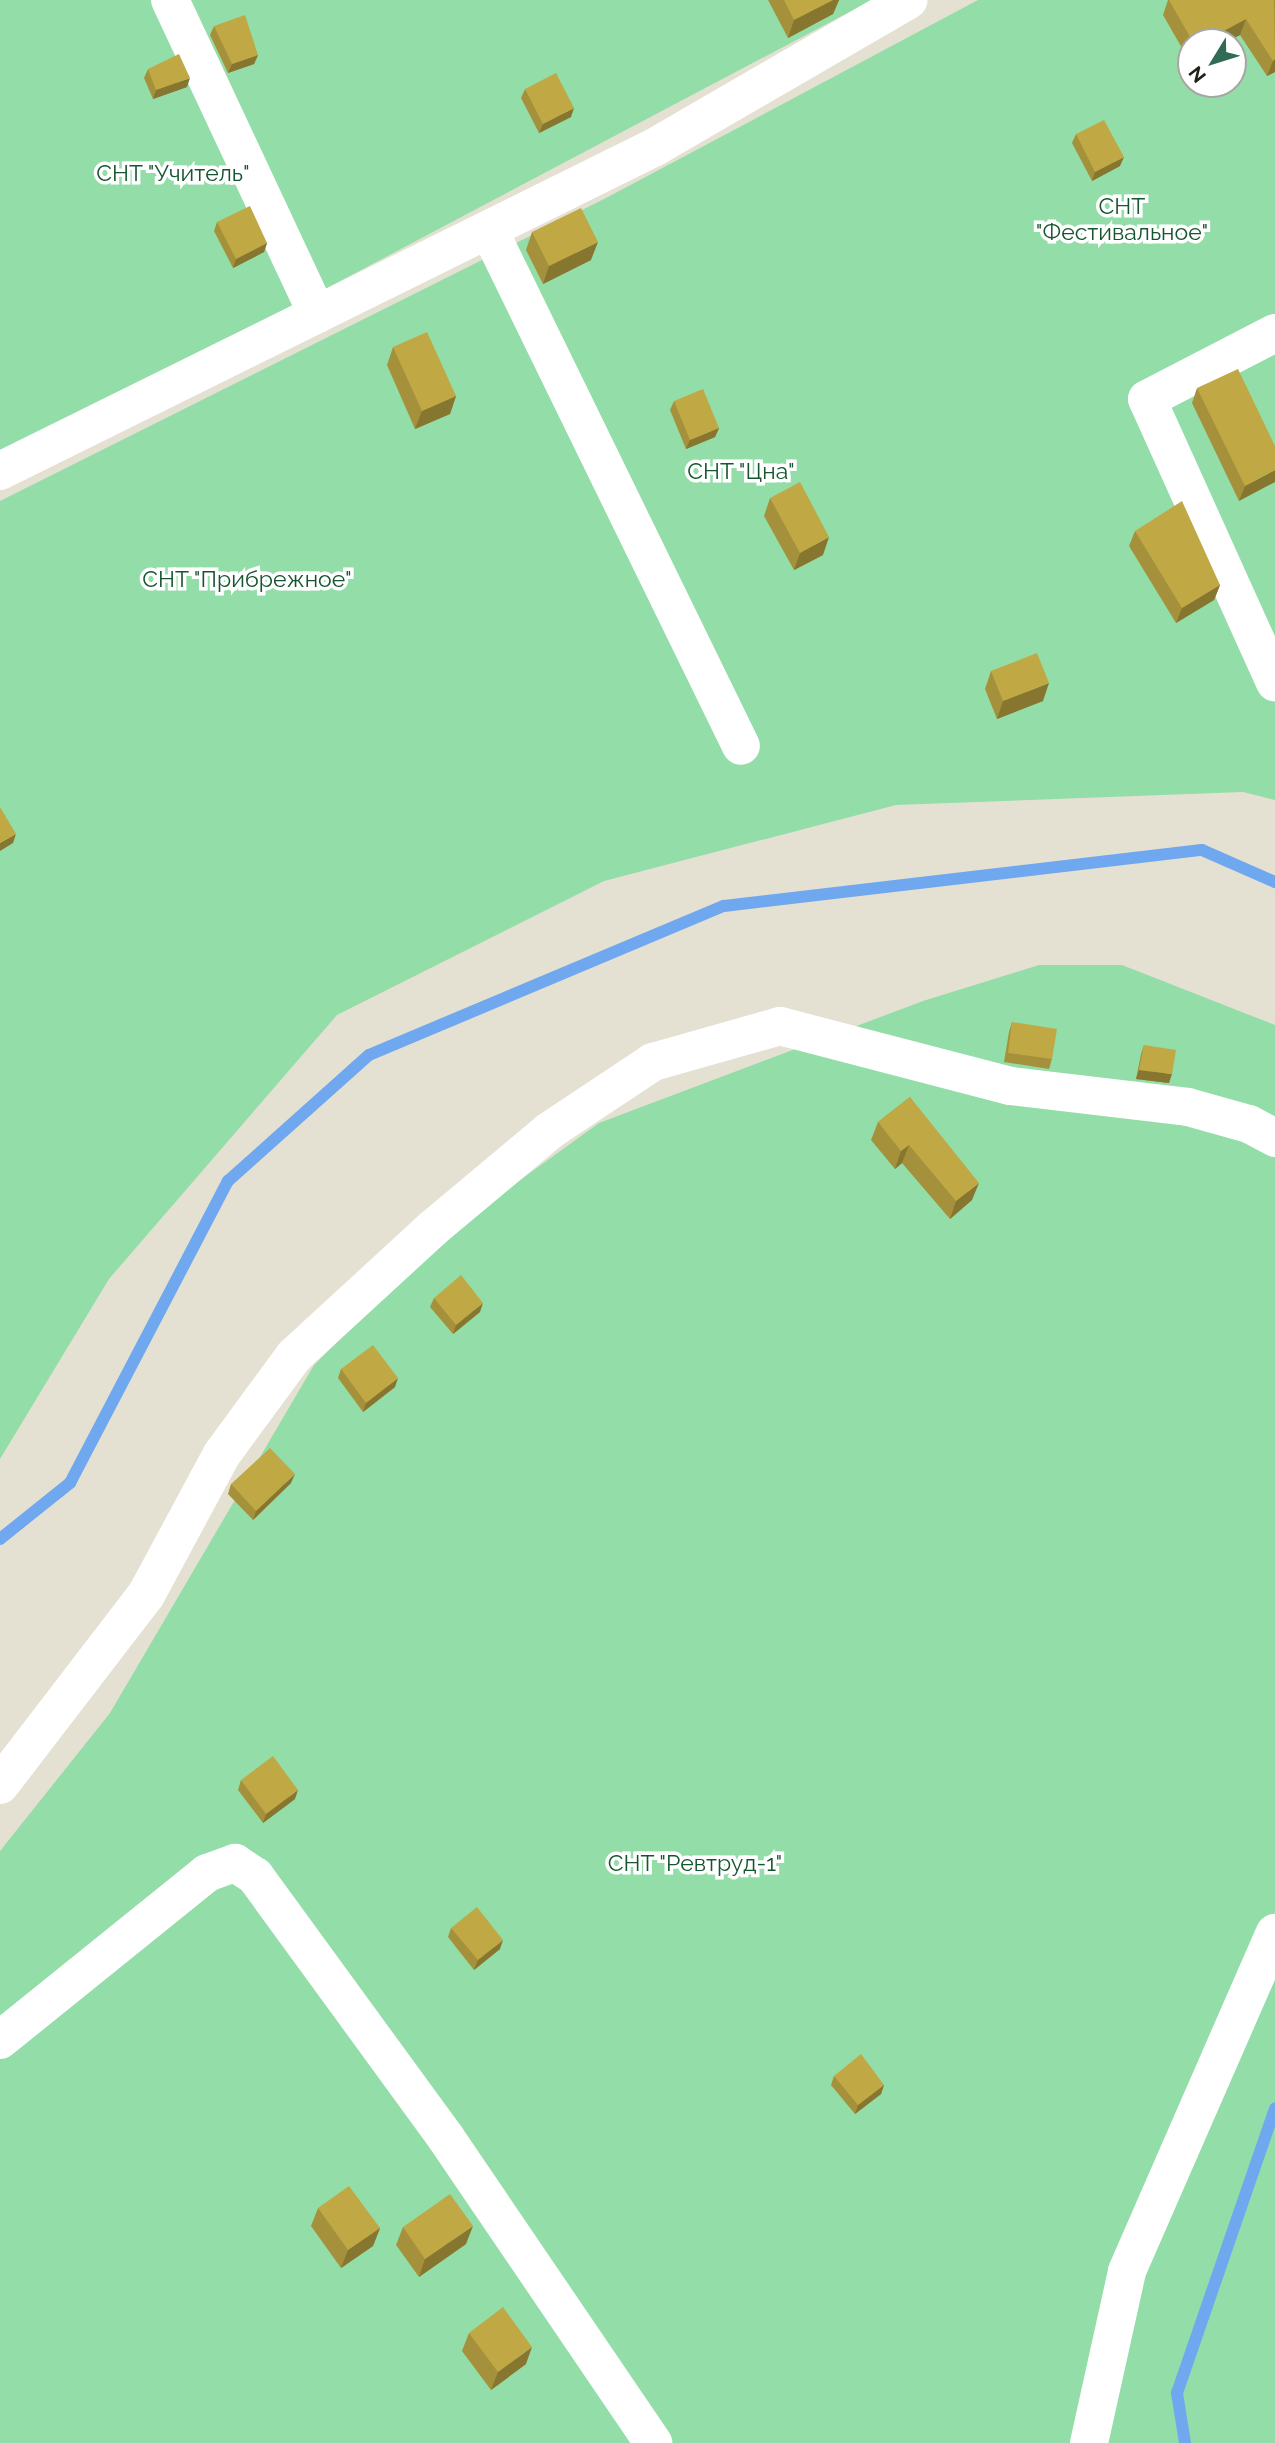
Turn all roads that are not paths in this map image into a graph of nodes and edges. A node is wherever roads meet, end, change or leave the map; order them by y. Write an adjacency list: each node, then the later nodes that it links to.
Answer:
1 (170, 0): 4 (street)
2 (890, 4): 3 (street)
3 (489, 230): 4 (street); 8 (street)
4 (317, 314): 6 (street)
5 (1275, 333): 7 (street)
6 (0, 471)
7 (1275, 681)
8 (741, 747)
9 (1275, 1138): 10 (street)
10 (0, 1785)
11 (1275, 1933): 14 (street)
12 (0, 2040): 13 (street)
13 (653, 2443)
14 (1089, 2443)

